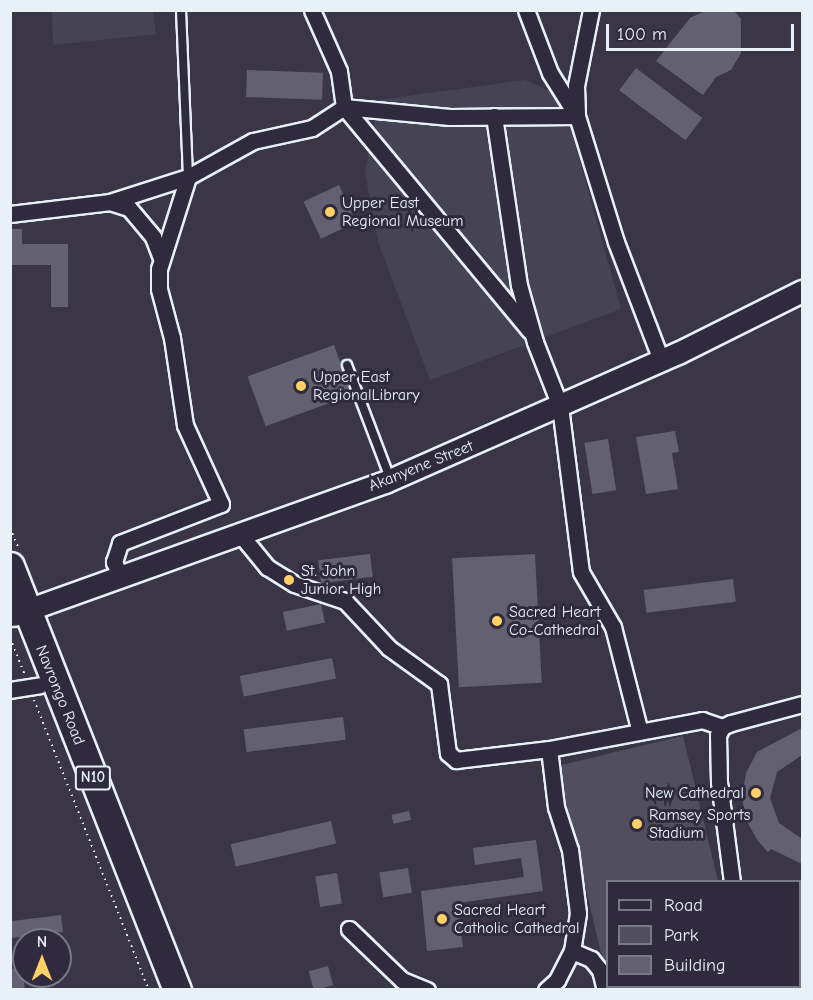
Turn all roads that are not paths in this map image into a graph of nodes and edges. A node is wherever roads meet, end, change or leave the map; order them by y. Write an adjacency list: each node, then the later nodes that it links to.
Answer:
1 (181, 10): 8 (lane)
2 (312, 10): 5 (street)
3 (526, 10): 7 (street)
4 (591, 10): 7 (street)
5 (344, 107): 6 (street); 8 (street); 13 (street)
6 (494, 116): 7 (street); 13 (street)
7 (577, 116): 14 (street)
8 (188, 177): 9 (street); 11 (street)
9 (110, 202): 10 (street); 11 (street)
10 (10, 214)
11 (161, 258): 20 (street)
12 (802, 291): 14 (street, Akanyene Street)
13 (532, 334): 16 (street)
14 (661, 360): 16 (street, Akanyene Street)
15 (347, 365): 17 (lane)
16 (560, 406): 17 (street, Akanyene Street); 26 (street)
17 (391, 479): 18 (street, Akanyene Street)
18 (240, 534): 20 (street, Akanyene Street); 27 (street)
19 (10, 566): 21 (highway, Navrongo Road / N10)
20 (121, 577): 21 (street, Akanyene Street)
21 (14, 618): 22 (highway, Navrongo Road / N10); 32 (highway, Navrongo Road / N10)
22 (35, 686): 23 (street); 31 (highway, Navrongo Road / N10)
23 (10, 690)
24 (802, 704): 25 (street)
25 (722, 727): 26 (street); 28 (street)
26 (640, 732): 27 (street)
27 (549, 749): 30 (street)
28 (732, 880)
29 (349, 929): 33 (street)
30 (572, 951): 34 (street); 35 (street)
31 (161, 990)
32 (177, 990)
33 (427, 990)
34 (546, 990)
35 (605, 990)

